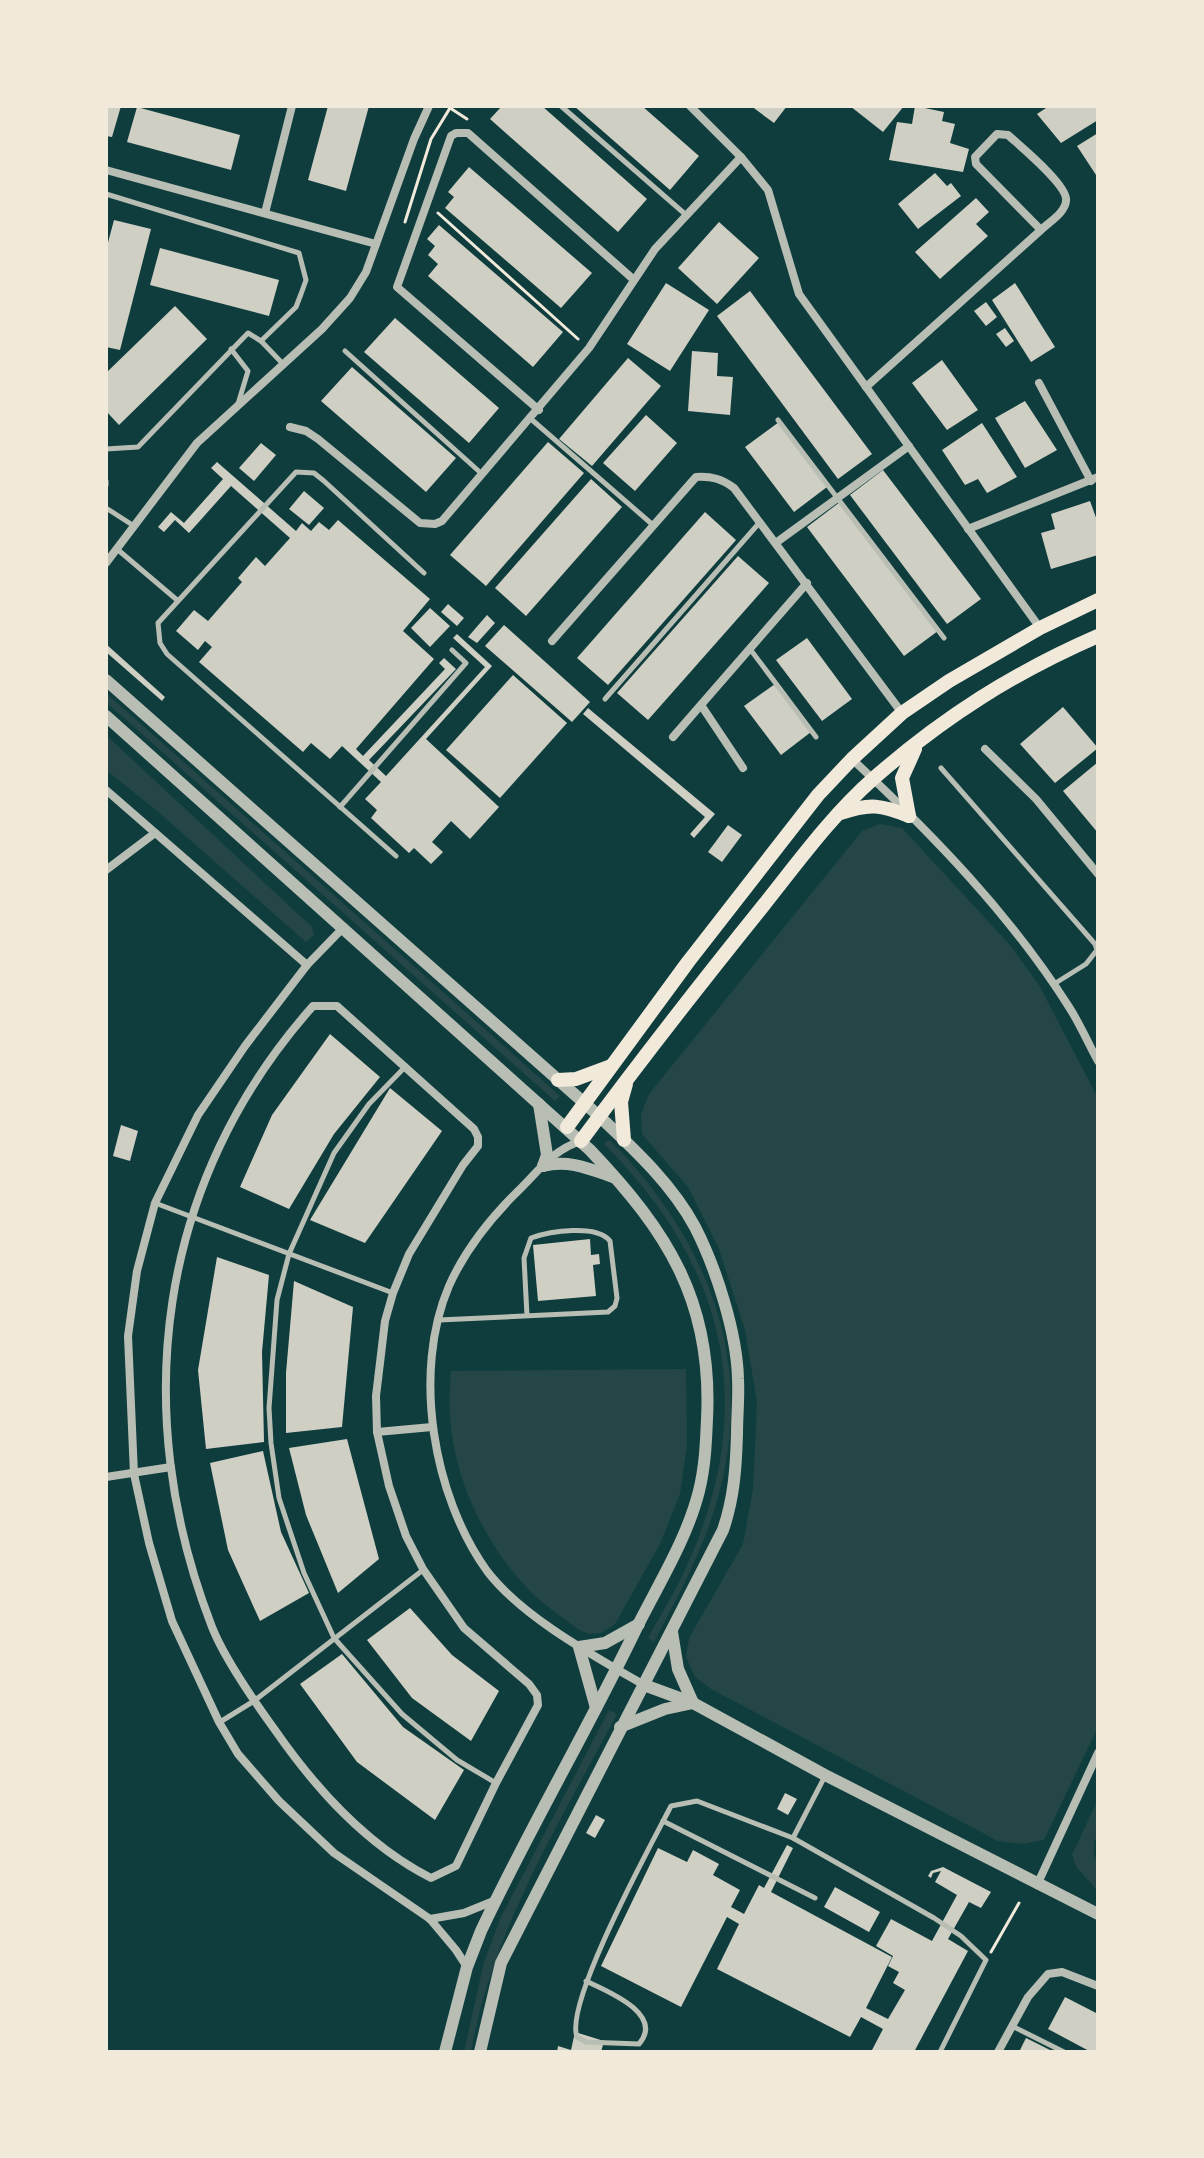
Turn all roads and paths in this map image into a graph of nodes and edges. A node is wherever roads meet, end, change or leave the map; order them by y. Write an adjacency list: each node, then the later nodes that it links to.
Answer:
1 (292, 106): 10 (street)
2 (429, 106): 14 (street)
3 (561, 106): 11 (lane)
4 (690, 106): 6 (street)
5 (450, 108): 13 (path)
6 (741, 157): 11 (street); 22 (street)
7 (106, 170): 10 (street)
8 (106, 194): 16 (lane)
9 (426, 202): 15 (street); 17 (path); 24 (street)
10 (265, 213): 14 (street)
11 (685, 214): 15 (street)
12 (1041, 230): 12 (street); 22 (street)
13 (403, 231)
14 (376, 244): 20 (street)
15 (633, 279): 17 (street)
16 (261, 341): 18 (lane); 20 (lane)
17 (589, 348): 24 (street)
18 (231, 349): 23 (lane); 29 (lane)
19 (345, 351): 30 (lane)
20 (284, 365): 23 (street)
21 (1039, 383): 31 (street)
22 (866, 387): 28 (street)
23 (238, 405): 36 (street)
24 (539, 410): 25 (street)
25 (531, 419): 30 (street); 35 (lane)
26 (778, 420): 32 (lane)
27 (290, 427): 30 (street)
28 (909, 446): 32 (street); 37 (street)
29 (106, 449)
30 (482, 474)
31 (1094, 479): 37 (street)
32 (838, 497): 38 (street); 47 (lane)
33 (106, 508): 36 (lane)
34 (760, 521): 35 (street); 38 (street); 52 (lane)
35 (654, 525): 48 (street)
36 (134, 526): 39 (street)
37 (968, 529): 45 (street)
38 (777, 542): 42 (street)
39 (117, 549): 40 (street); 43 (lane)
40 (106, 563)
41 (424, 573): 43 (lane)
42 (807, 583): 49 (street); 54 (street)
43 (177, 600): 65 (lane)
44 (1098, 600): 45 (main road)
45 (1040, 628): 54 (main road)
46 (1098, 636): 58 (main road)
47 (944, 638)
48 (552, 641)
49 (750, 649): 53 (street); 57 (lane)
50 (452, 650): 65 (lane)
51 (106, 680): 79 (street)
52 (605, 699)
53 (701, 705): 56 (street); 61 (street)
54 (902, 713): 60 (main road)
55 (106, 716): 72 (street)
56 (673, 737)
57 (816, 737)
58 (920, 741): 63 (main road); 67 (main road)
59 (985, 749): 71 (street)
60 (852, 759): 63 (street); 77 (main road)
61 (743, 768)
62 (941, 768): 74 (lane)
63 (873, 779): 66 (main road); 67 (street)
64 (106, 790): 68 (street)
65 (340, 807): 69 (lane)
66 (838, 813): 67 (main road); 78 (main road)
67 (909, 816): 74 (street)
68 (155, 833): 70 (street); 73 (street)
69 (396, 856)
70 (106, 870)
71 (1098, 874)
72 (344, 927): 73 (street); 80 (street)
73 (307, 965): 89 (street)
74 (1054, 985): 75 (street)
75 (1098, 1061)
76 (406, 1066): 90 (street); 91 (lane); 92 (street)
77 (611, 1066): 79 (main road); 81 (main road)
78 (628, 1075): 82 (main road); 84 (main road)
79 (558, 1080): 81 (street)
80 (539, 1104): 83 (street); 87 (street)
81 (584, 1104): 82 (street); 83 (main road)
82 (599, 1116): 84 (street); 85 (main road)
83 (567, 1127): 85 (street); 86 (street)
84 (624, 1140): 102 (street)
85 (581, 1141): 86 (street); 88 (street)
86 (561, 1147): 87 (street)
87 (543, 1166): 88 (street); 94 (street)
88 (617, 1178): 101 (street)
89 (155, 1203): 90 (lane); 98 (street)
90 (191, 1217): 91 (lane); 97 (street)
91 (289, 1254): 92 (lane); 103 (lane)
92 (393, 1293): 96 (street)
93 (527, 1316): 93 (lane); 94 (lane)
94 (439, 1320): 95 (street)
95 (432, 1427): 96 (street); 104 (street)
96 (377, 1432): 100 (street)
97 (171, 1467): 98 (street); 107 (street)
98 (134, 1474): 99 (street); 110 (street)
99 (106, 1477)
100 (423, 1569): 103 (lane); 114 (street)
101 (639, 1624): 104 (street); 105 (street)
102 (672, 1632): 106 (street); 108 (street)
103 (334, 1638): 107 (lane); 114 (lane)
104 (579, 1647): 105 (street); 109 (street)
105 (617, 1669): 106 (street); 109 (street)
106 (644, 1685): 108 (street); 111 (street)
107 (254, 1701): 110 (lane); 114 (street)
108 (693, 1703): 111 (street); 113 (street)
109 (596, 1708): 119 (street)
110 (219, 1722): 122 (street)
111 (620, 1727): 129 (street)
112 (1098, 1753): 117 (street)
113 (825, 1775): 116 (lane); 117 (street)
114 (496, 1783)
115 (663, 1821): 116 (lane); 118 (lane); 125 (lane)
116 (793, 1838): 123 (lane)
117 (1037, 1885): 121 (street)
118 (815, 1898)
119 (496, 1900): 122 (street); 124 (street)
120 (1019, 1903): 123 (path)
121 (1098, 1914)
122 (430, 1919): 124 (street)
123 (986, 1960): 130 (lane)
124 (467, 1967): 128 (street)
125 (586, 1981): 125 (lane)
126 (1098, 1986): 127 (street)
127 (1012, 2026): 131 (street); 132 (lane)
128 (445, 2052)
129 (480, 2052)
130 (940, 2052)
131 (998, 2052)
132 (1064, 2052)

